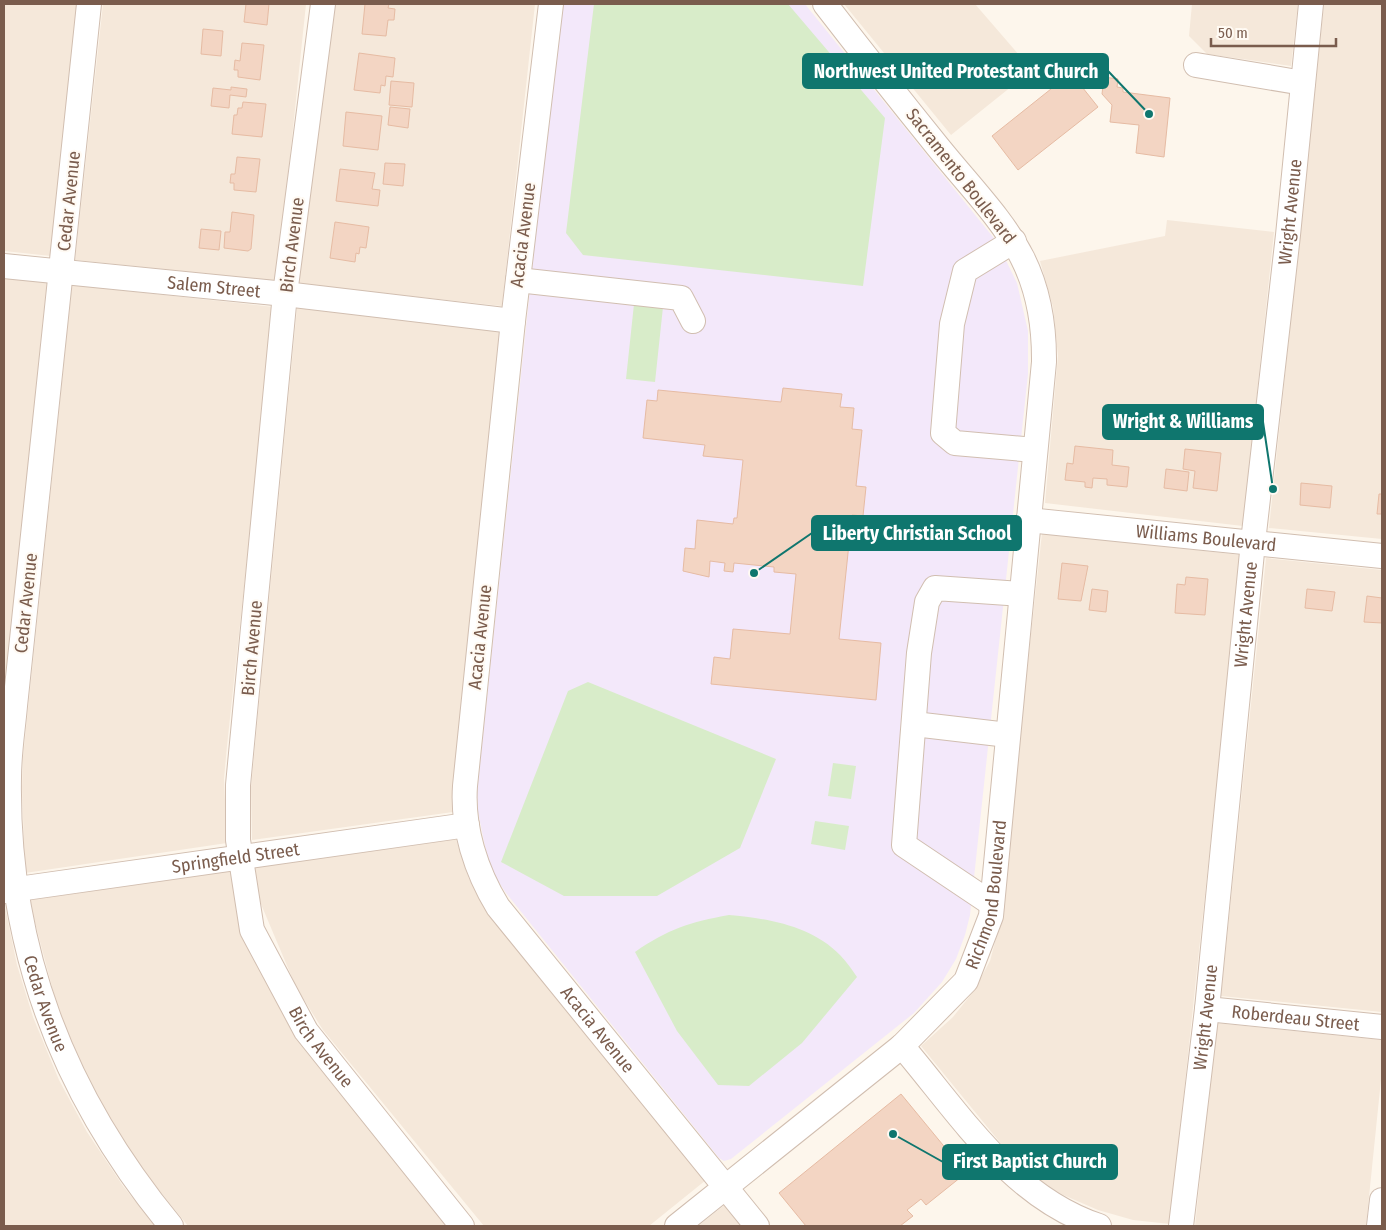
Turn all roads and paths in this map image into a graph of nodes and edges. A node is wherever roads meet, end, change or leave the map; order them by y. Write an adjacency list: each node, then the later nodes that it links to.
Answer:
1 (90, 4): 10 (street, Cedar Avenue)
2 (323, 4): 12 (street, Birch Avenue)
3 (551, 4): 11 (street, Acacia Avenue)
4 (825, 4): 8 (street, Sacramento Boulevard)
5 (1312, 4): 7 (street, Wright Avenue)
6 (1196, 65): 7 (street)
7 (1303, 83): 17 (street, Wright Avenue)
8 (1014, 242): 15 (street, Sacramento Boulevard); 15 (street)
9 (4, 266): 10 (street, Salem Street)
10 (61, 272): 12 (street, Salem Street); 24 (street, Cedar Avenue)
11 (518, 280): 13 (street, Acacia Avenue); 14 (street)
12 (285, 294): 13 (street, Salem Street); 23 (street, Birch Avenue)
13 (513, 321): 22 (street, Acacia Avenue)
14 (693, 321)
15 (1035, 450): 16 (street, Sacramento Boulevard)
16 (1028, 520): 17 (street, Williams Boulevard); 19 (street, Richmond Boulevard)
17 (1253, 542): 18 (street, Williams Boulevard); 26 (street, Wright Avenue)
18 (1382, 556)
19 (1021, 594): 20 (street); 21 (street, Richmond Boulevard)
20 (914, 724): 21 (street); 25 (street)
21 (1008, 735): 25 (street, Richmond Boulevard)
22 (467, 825): 23 (street, Springfield Street); 29 (street, Acacia Avenue)
23 (241, 858): 24 (street, Springfield Street); 32 (street, Birch Avenue)
24 (10, 890): 31 (street, Cedar Avenue)
25 (992, 904): 28 (street, Richmond Boulevard)
26 (1207, 1009): 27 (street, Roberdeau Street); 36 (street, Wright Avenue)
27 (1382, 1027)
28 (902, 1046): 29 (street, Richmond Boulevard); 35 (street)
29 (725, 1188): 33 (street, Richmond Boulevard); 34 (street, Acacia Avenue)
30 (1382, 1200): 37 (street)
31 (171, 1226)
32 (462, 1226)
33 (677, 1226)
34 (757, 1226)
35 (1099, 1226)
36 (1181, 1226)
37 (1380, 1226)

